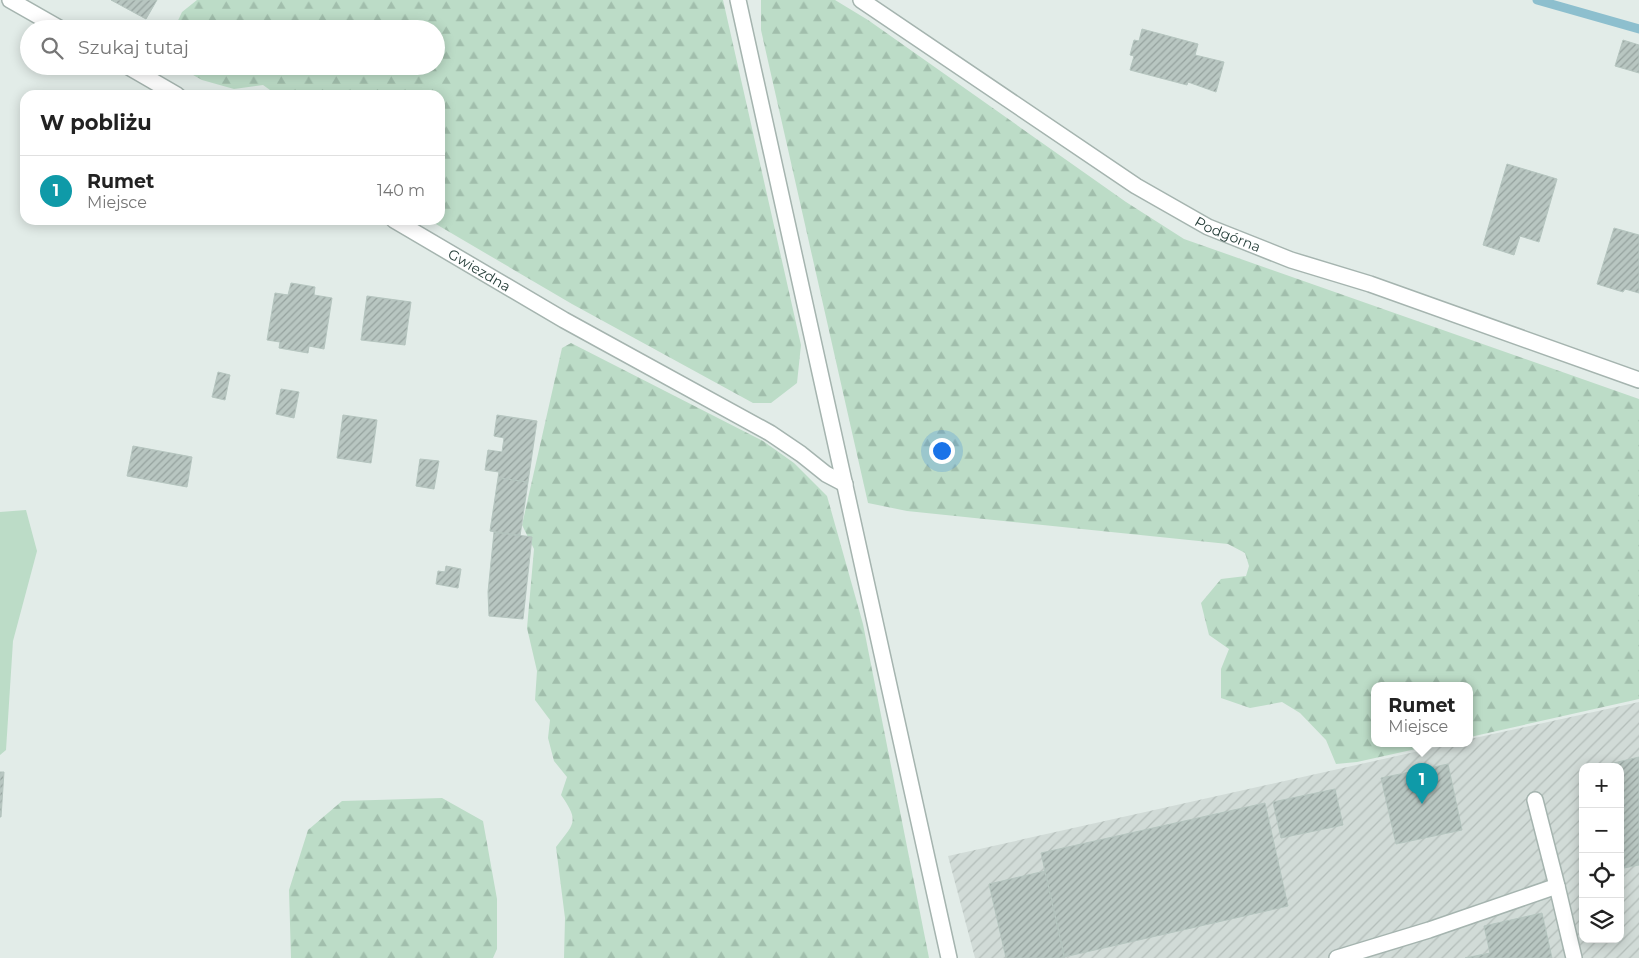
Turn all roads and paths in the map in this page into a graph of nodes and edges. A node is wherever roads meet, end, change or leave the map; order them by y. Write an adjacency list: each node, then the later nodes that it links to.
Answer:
1 (10, 0): 4 (street)
2 (738, 0): 9 (street)
3 (861, 0): 8 (street, Podgórna)
4 (45, 20)
5 (143, 75): 6 (street)
6 (168, 90)
7 (402, 225): 9 (street, Gwiezdna)
8 (1639, 380)
9 (845, 484): 12 (street)
10 (1535, 800): 11 (street)
11 (1557, 886): 13 (street); 14 (street)
12 (949, 958)
13 (1337, 958)
14 (1574, 958)

